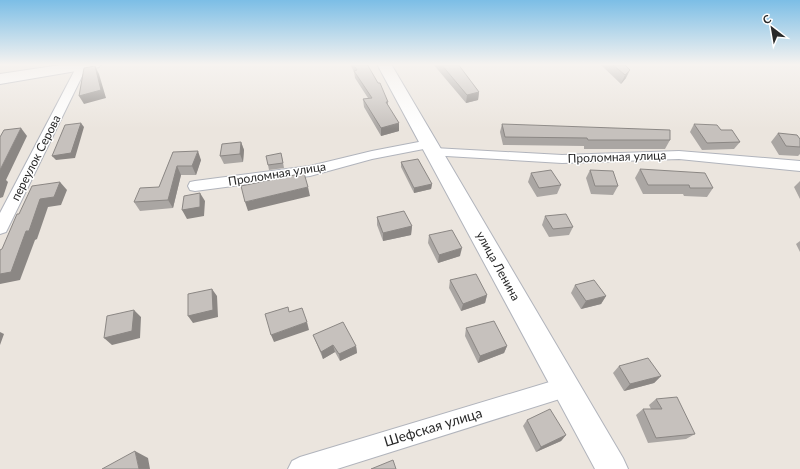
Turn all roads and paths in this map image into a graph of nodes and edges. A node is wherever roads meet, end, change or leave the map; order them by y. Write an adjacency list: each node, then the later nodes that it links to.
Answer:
1 (77, 86): 6 (street, переулок Серова)
2 (397, 86): 3 (street, улица Ленина)
3 (432, 148): 4 (street, Проломная улица); 5 (street, Проломная улица); 7 (street, улица Ленина)
4 (800, 166)
5 (195, 186)
6 (0, 228)
7 (566, 387): 8 (street, Шефская улица); 9 (street, улица Ленина)
8 (309, 467)
9 (612, 469)

